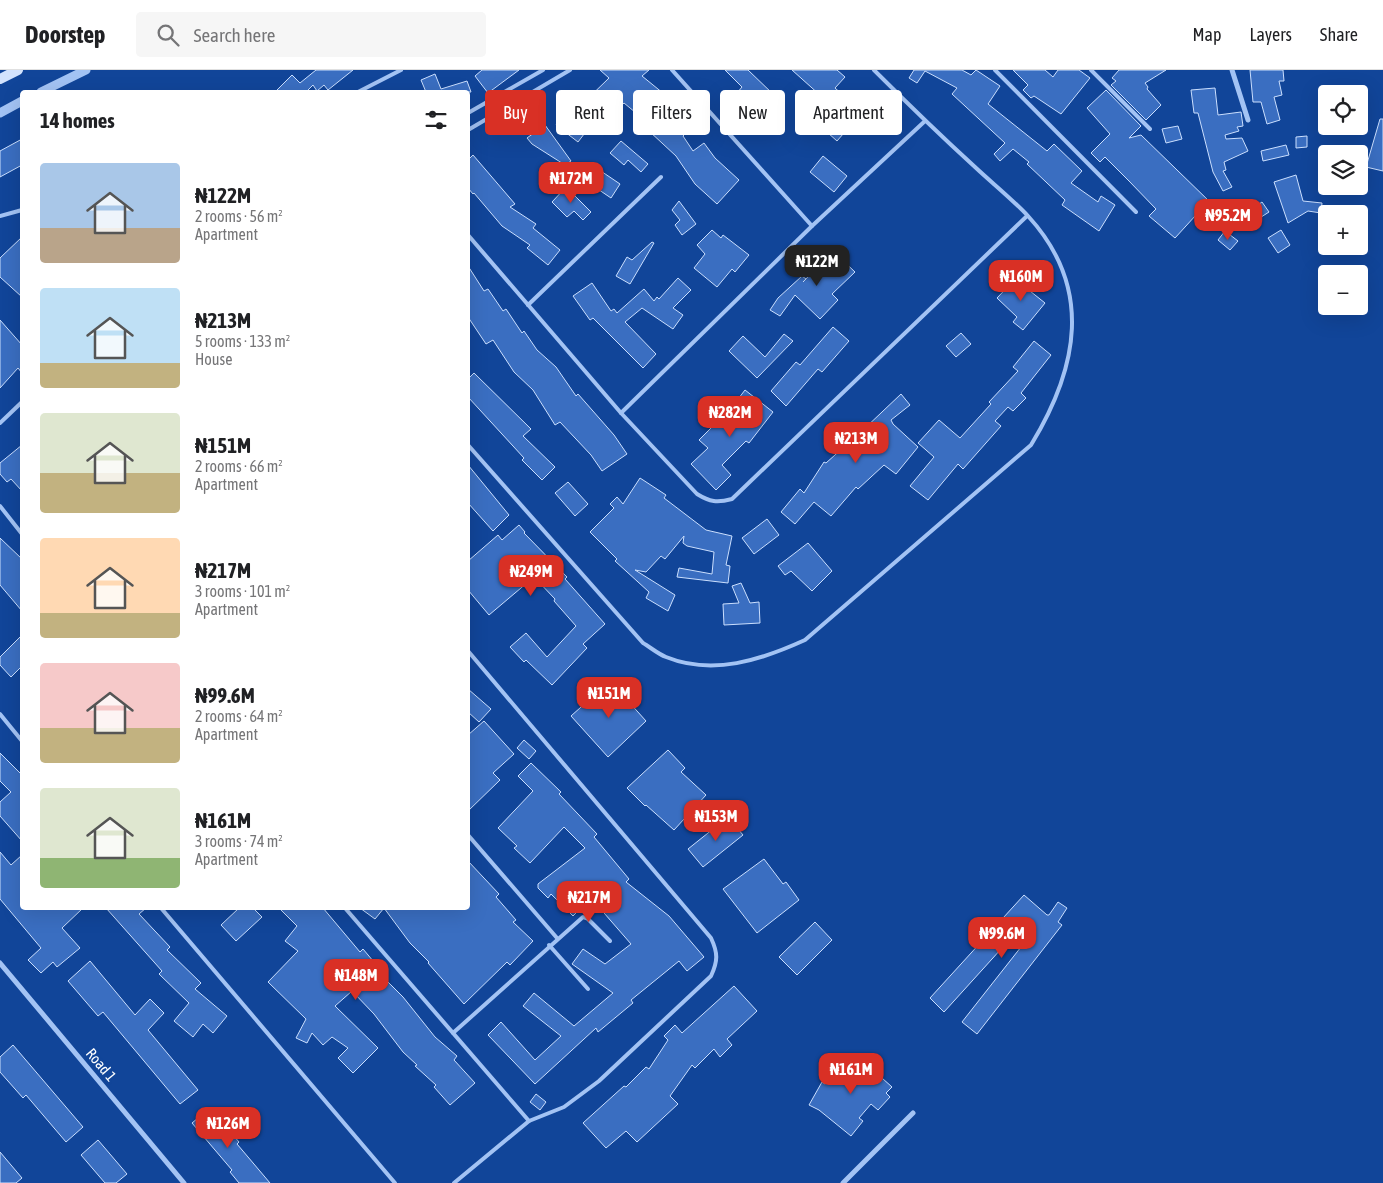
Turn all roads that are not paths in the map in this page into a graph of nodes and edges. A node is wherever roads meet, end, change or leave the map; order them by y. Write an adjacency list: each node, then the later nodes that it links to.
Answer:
1 (18, 70): 11 (main road)
2 (86, 70): 12 (street)
3 (401, 70): 13 (lane)
4 (543, 70): 15 (lane)
5 (570, 70): 19 (lane)
6 (672, 70): 26 (lane)
7 (874, 70): 17 (lane)
8 (995, 70): 23 (lane)
9 (1090, 70): 20 (lane)
10 (1232, 70): 18 (street)
11 (0, 79)
12 (45, 90)
13 (362, 90)
14 (20, 103): 16 (street)
15 (470, 112)
16 (0, 113)
17 (925, 120): 25 (lane); 26 (lane)
18 (1248, 120)
19 (470, 129)
20 (1150, 130)
21 (660, 176): 28 (lane)
22 (20, 211): 24 (lane)
23 (1136, 212)
24 (0, 216)
25 (1028, 216): 30 (lane); 32 (lane)
26 (812, 226): 30 (lane)
27 (470, 237): 28 (lane)
28 (528, 306): 30 (lane)
29 (20, 404): 31 (lane)
30 (620, 413)
31 (0, 423)
32 (470, 447)
33 (0, 506): 34 (lane)
34 (20, 531)
35 (470, 653): 48 (lane)
36 (0, 714): 37 (lane)
37 (20, 739)
38 (470, 838): 41 (lane)
39 (163, 910): 50 (lane)
40 (347, 910): 46 (lane)
41 (557, 938): 42 (lane); 43 (lane)
42 (610, 941)
43 (549, 945): 45 (lane); 46 (lane)
44 (0, 963): 49 (street, Road 1)
45 (588, 989)
46 (453, 1033): 48 (lane)
47 (913, 1113): 52 (street)
48 (530, 1121): 51 (lane)
49 (184, 1183)
50 (395, 1183)
51 (454, 1183)
52 (843, 1183)

